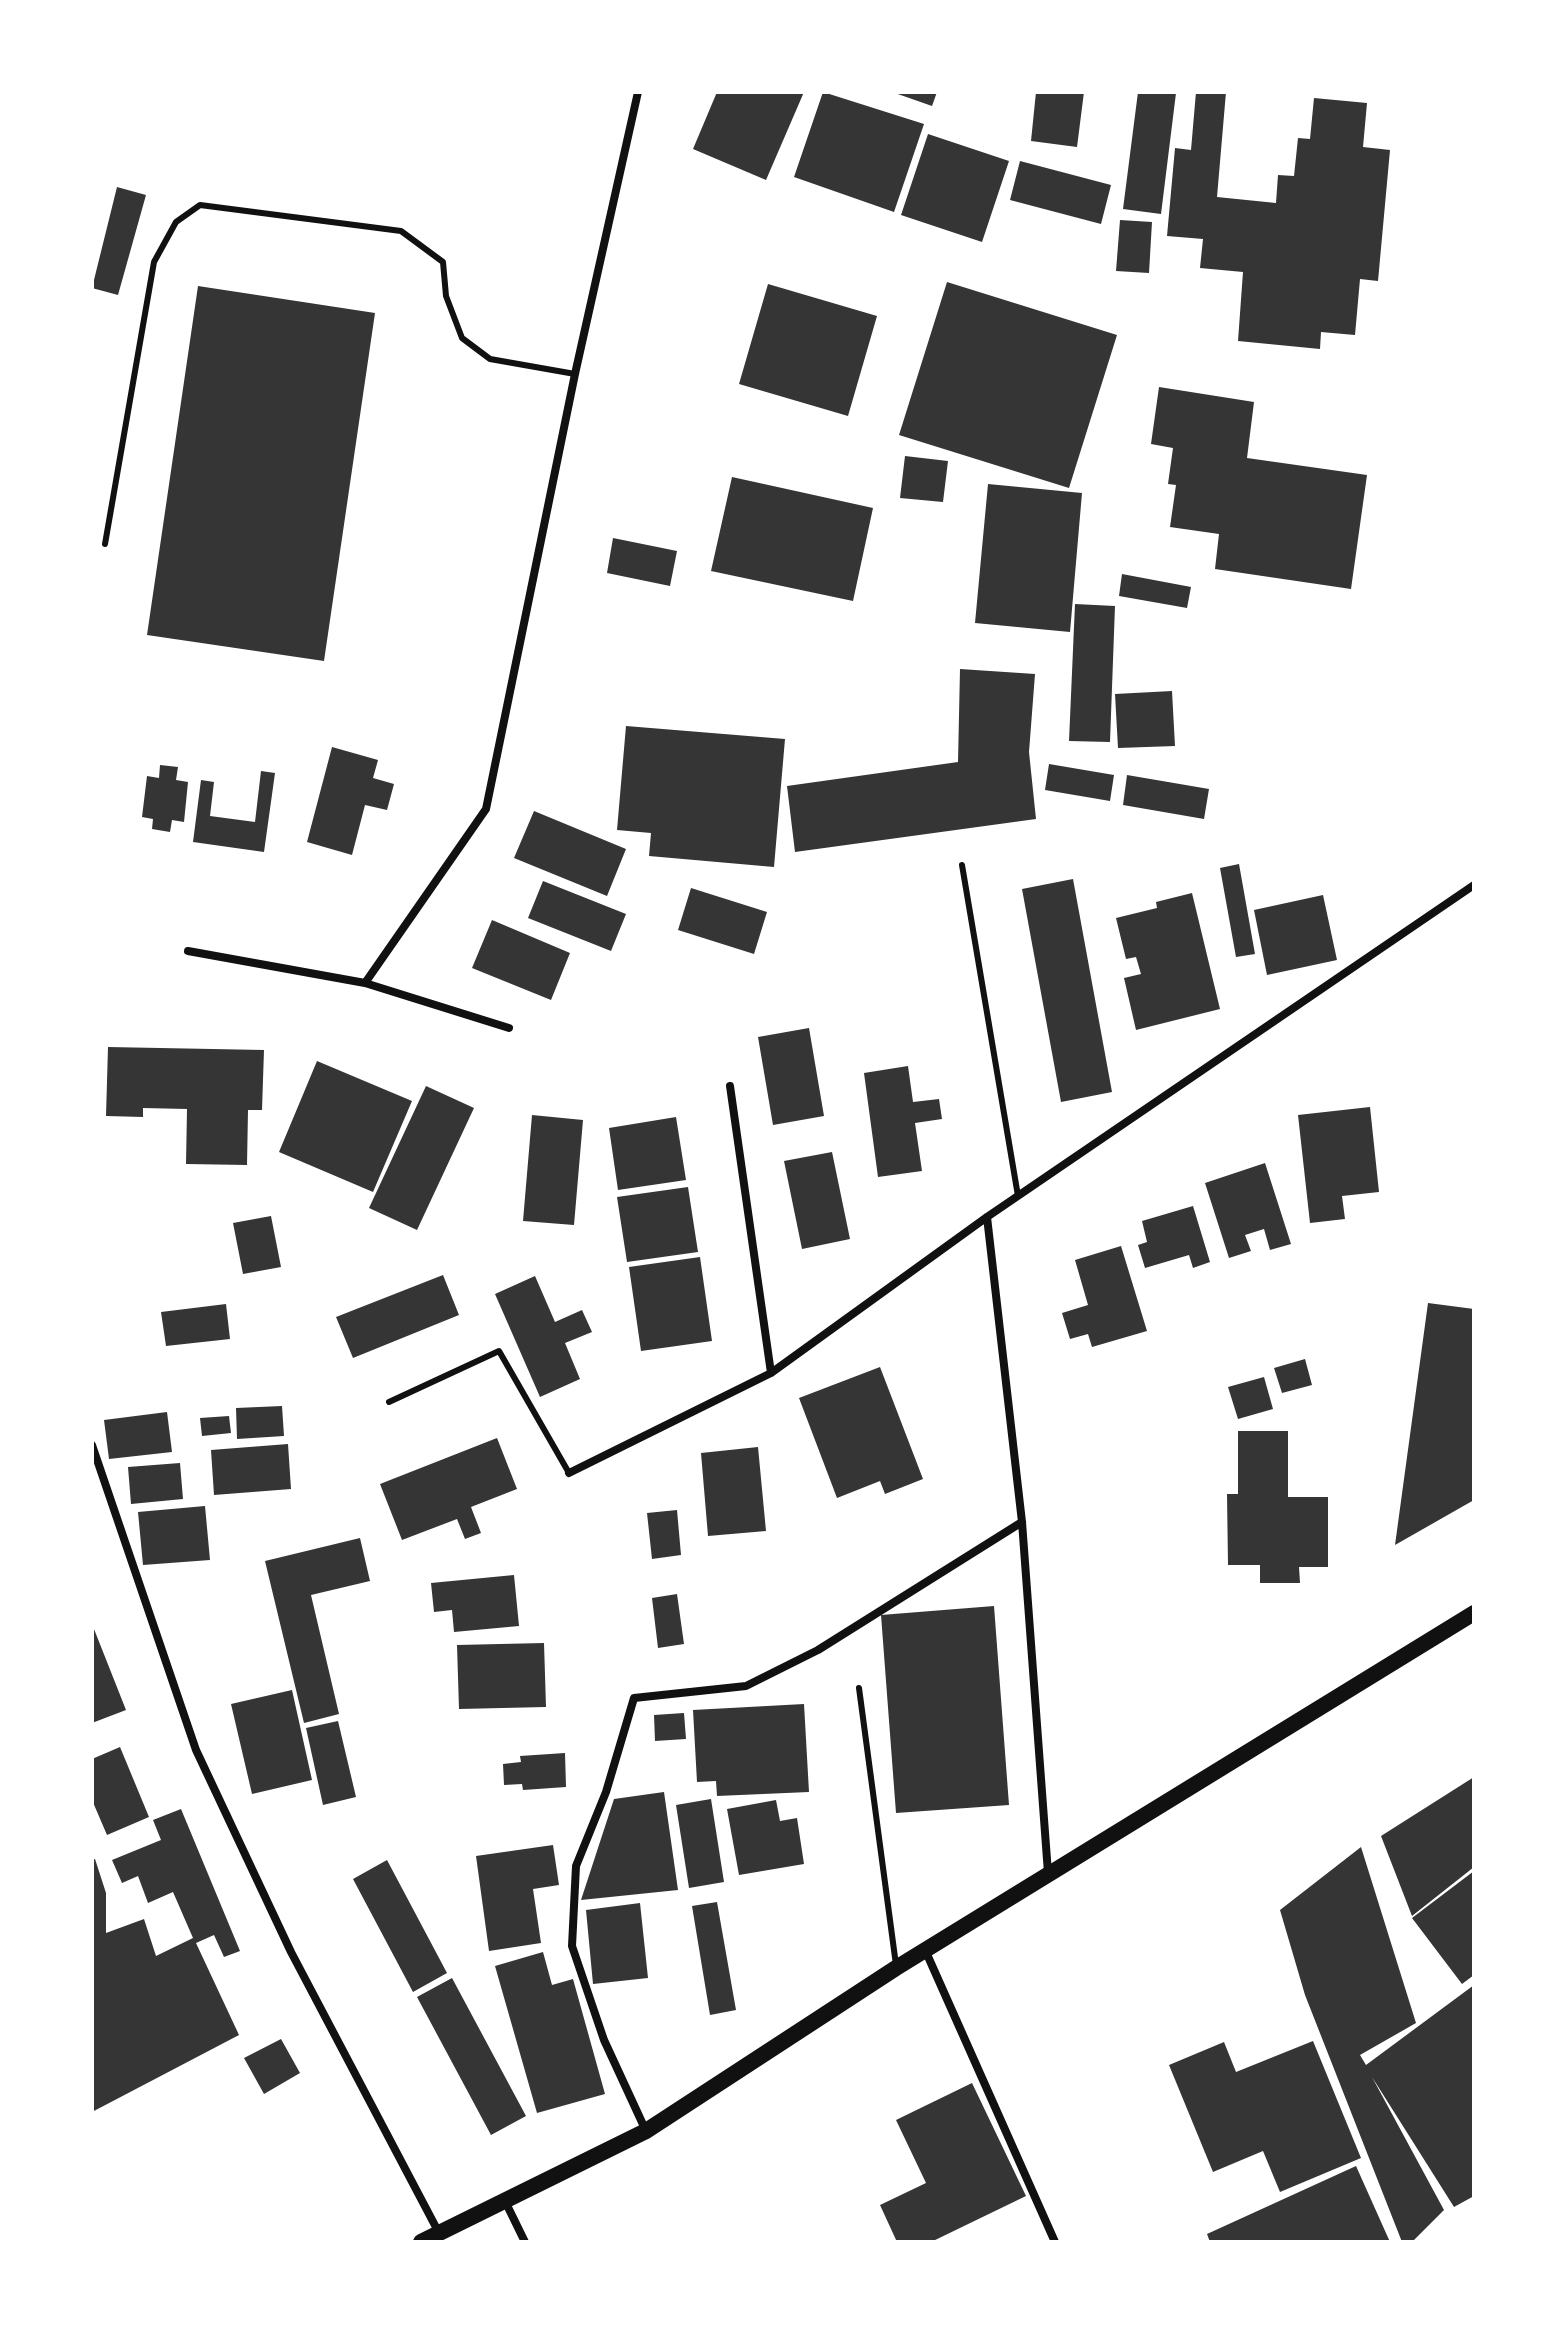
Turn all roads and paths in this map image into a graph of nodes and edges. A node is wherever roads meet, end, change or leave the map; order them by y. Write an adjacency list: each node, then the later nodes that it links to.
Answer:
1 (638, 92): 2 (street)
2 (575, 374): 3 (lane); 7 (street)
3 (105, 544)
4 (962, 865): 10 (lane)
5 (1474, 885): 10 (street)
6 (188, 951): 7 (street)
7 (365, 983): 8 (street)
8 (509, 1028)
9 (730, 1086): 12 (street)
10 (1018, 1196): 11 (street)
11 (987, 1217): 12 (street); 16 (street)
12 (771, 1373): 15 (street)
13 (389, 1402): 15 (lane)
14 (92, 1445): 24 (street)
15 (569, 1473)
16 (1022, 1522): 19 (street); 22 (street)
17 (1474, 1613): 19 (main road)
18 (859, 1688): 21 (lane)
19 (1048, 1874): 20 (main road)
20 (926, 1952): 21 (main road); 27 (street)
21 (896, 1968): 22 (main road)
22 (646, 2131): 23 (main road)
23 (504, 2198): 24 (main road); 26 (street)
24 (439, 2233): 25 (main road)
25 (421, 2242)
26 (525, 2242)
27 (1055, 2242)

